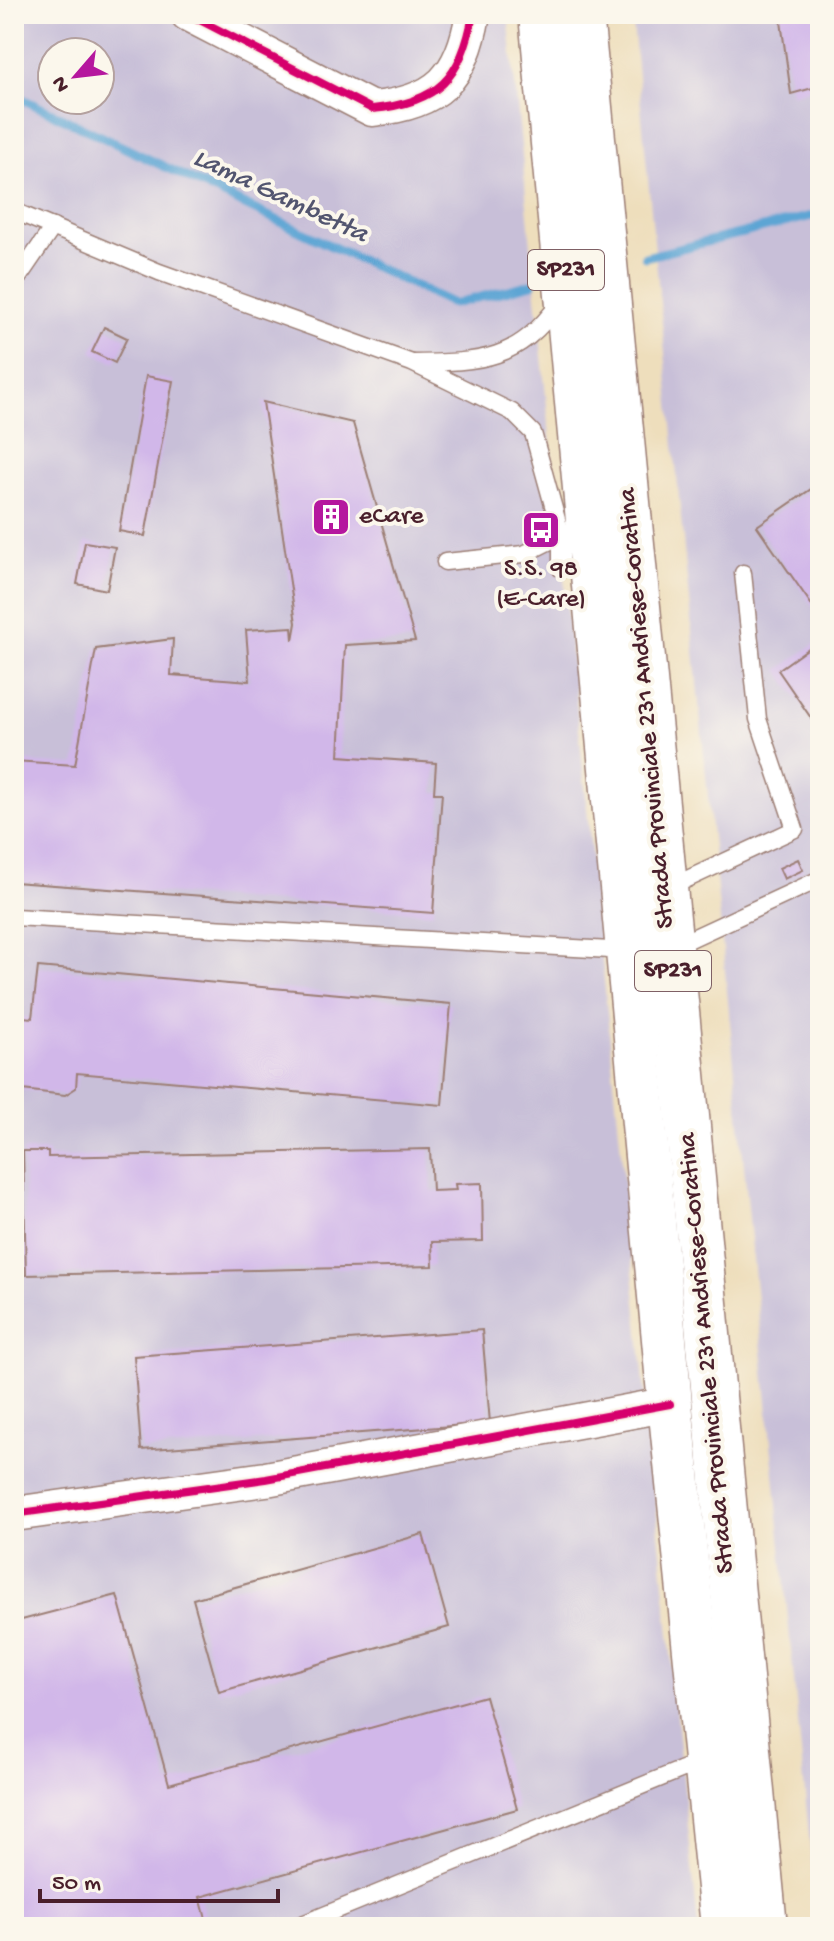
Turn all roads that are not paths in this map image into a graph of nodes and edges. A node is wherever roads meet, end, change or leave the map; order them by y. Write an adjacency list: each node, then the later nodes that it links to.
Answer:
1 (188, 14): 2 (street)
2 (473, 14)
3 (541, 14): 8 (main road, Strada Provinciale 231 Andriese-Coratina / SP231)
4 (581, 14): 15 (main road, Strada Provinciale 231 Andriese-Coratina / SP231)
5 (14, 211): 6 (lane)
6 (53, 227): 7 (lane); 9 (lane)
7 (14, 284)
8 (568, 291): 9 (lane); 10 (main road, Strada Provinciale 231 Andriese-Coratina / SP231)
9 (412, 363): 10 (lane)
10 (576, 530): 11 (lane); 12 (lane); 17 (main road, Strada Provinciale 231 Andriese-Coratina / SP231)
11 (445, 562)
12 (561, 569)
13 (743, 573): 15 (lane)
14 (820, 879): 17 (lane)
15 (665, 890): 17 (main road, Strada Provinciale 231 Andriese-Coratina / SP231)
16 (14, 917): 17 (lane)
17 (650, 950): 18 (main road, Strada Provinciale 231 Andriese-Coratina / SP231); 23 (main road, Strada Provinciale 231 Andriese-Coratina / SP231)
18 (670, 1404): 19 (street); 20 (main road, Strada Provinciale 231 Andriese-Coratina / SP231)
19 (14, 1514)
20 (705, 1759): 21 (lane); 22 (main road, Strada Provinciale 231 Andriese-Coratina / SP231)
21 (295, 1927)
22 (723, 1927)
23 (765, 1927)

